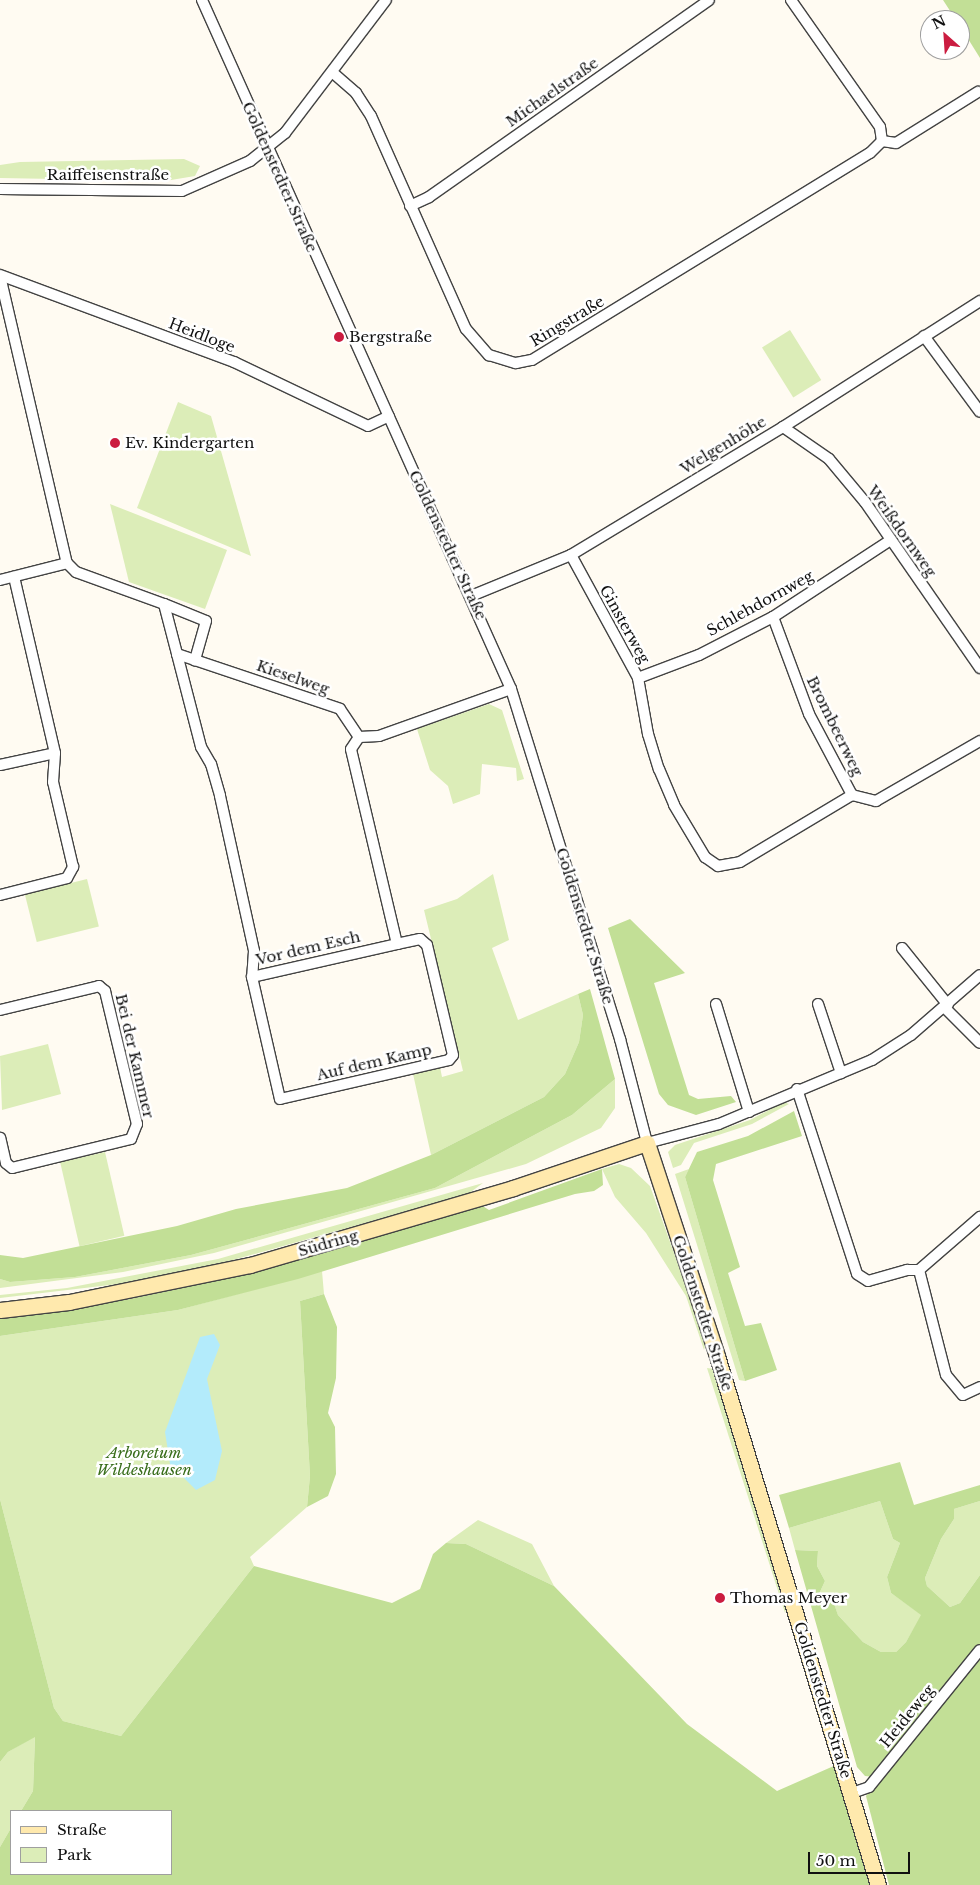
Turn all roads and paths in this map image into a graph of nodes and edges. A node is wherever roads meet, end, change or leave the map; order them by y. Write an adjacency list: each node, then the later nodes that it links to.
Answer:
1 (202, 0): 8 (street, Goldenstedter Straße)
2 (386, 0): 5 (street)
3 (709, 0): 10 (street, Michaelstraße)
4 (791, 0): 7 (street)
5 (332, 72): 8 (street); 10 (street, Ringstraße)
6 (978, 92): 7 (street)
7 (882, 141): 10 (street, Ringstraße)
8 (266, 149): 9 (street, Raiffeisenstraße); 15 (street, Goldenstedter Straße)
9 (0, 189)
10 (410, 206)
11 (0, 276): 15 (street, Heidloge); 19 (street, Heidloge)
12 (980, 301): 13 (street, Welgenhöhe)
13 (924, 336): 14 (street); 16 (street, Welgenhöhe)
14 (980, 412)
15 (389, 416): 22 (street, Goldenstedter Straße)
16 (783, 427): 17 (street, Weißdornweg); 18 (street, Welgenhöhe)
17 (889, 541): 24 (street, Schlehdornweg); 27 (street, Weißdornweg)
18 (571, 556): 22 (street, Welgenhöhe); 28 (street, Ginsterweg)
19 (67, 563): 20 (street); 23 (street)
20 (14, 577): 21 (street); 32 (street)
21 (0, 580)
22 (471, 596): 29 (street, Goldenstedter Straße)
23 (164, 604): 25 (street); 26 (street)
24 (773, 617): 28 (street, Schlehdornweg); 34 (street, Brombeerweg)
25 (177, 654): 26 (street, Kieselweg); 39 (street, Vor dem Esch)
26 (195, 660): 30 (street, Kieselweg)
27 (980, 668)
28 (638, 678): 34 (street, Ginsterweg)
29 (511, 689): 30 (street); 49 (street, Goldenstedter Straße)
30 (359, 737): 36 (street)
31 (980, 741): 34 (street, Brombeerweg)
32 (55, 753): 33 (street); 35 (street)
33 (0, 765)
34 (852, 795)
35 (0, 895)
36 (397, 944): 39 (street, Vor dem Esch); 39 (street, Auf dem Kamp)
37 (902, 948): 42 (street)
38 (980, 975): 42 (street)
39 (252, 976)
40 (716, 1004): 47 (street)
41 (818, 1004): 45 (street)
42 (946, 1007): 44 (street); 45 (street)
43 (0, 1010): 48 (street, Bei der Kammer)
44 (980, 1043)
45 (841, 1073): 46 (street)
46 (797, 1089): 47 (street); 51 (street)
47 (749, 1112): 49 (street)
48 (0, 1138)
49 (647, 1142): 52 (main road, Südring); 55 (main road, Goldenstedter Straße)
50 (980, 1217): 51 (street)
51 (919, 1270): 53 (street)
52 (0, 1310)
53 (980, 1388)
54 (980, 1650): 55 (street, Heideweg)
55 (852, 1793): 56 (main road, Goldenstedter Straße)
56 (878, 1885)

